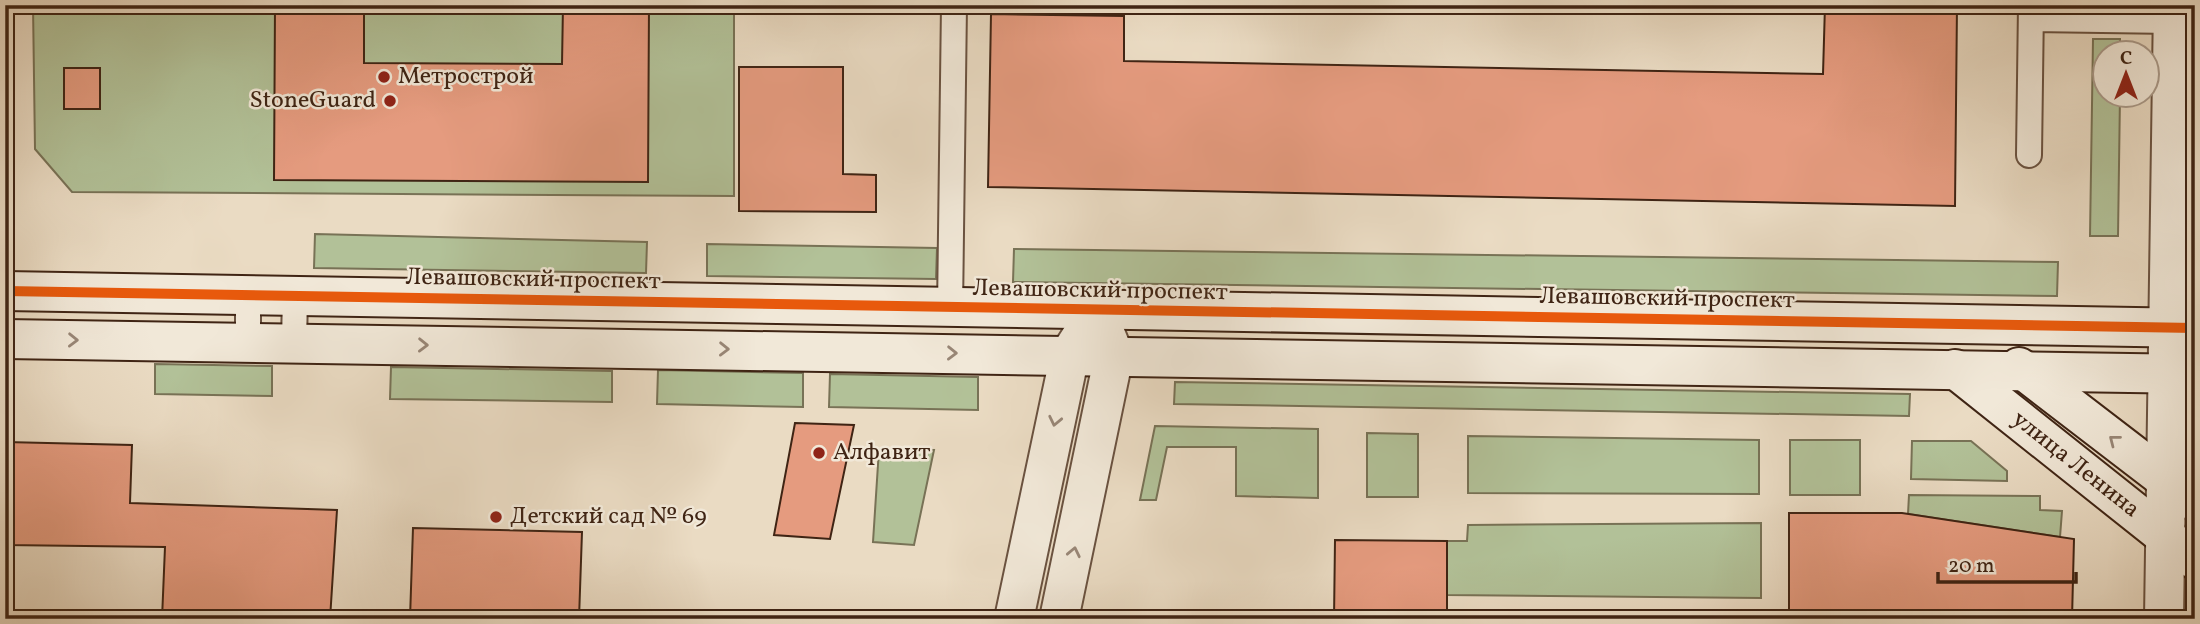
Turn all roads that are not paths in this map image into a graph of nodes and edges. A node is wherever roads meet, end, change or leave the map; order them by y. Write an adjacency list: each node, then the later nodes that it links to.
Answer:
1 (954, 5): 10 (lane)
2 (2031, 12): 3 (lane); 4 (lane)
3 (2173, 13): 13 (street)
4 (2029, 155)
5 (5, 291): 6 (street, Левашовский проспект)
6 (248, 296): 7 (street, Левашовский проспект); 15 (lane)
7 (295, 296): 8 (street, Левашовский проспект); 16 (lane)
8 (369, 298): 9 (street, Левашовский проспект); 17 (lane)
9 (684, 304): 10 (street, Левашовский проспект); 18 (lane)
10 (950, 309): 11 (street, Левашовский проспект)
11 (1097, 312): 12 (street, Левашовский проспект); 19 (street); 20 (street)
12 (1965, 325): 13 (street, Левашовский проспект); 22 (street, улица Ленина)
13 (2182, 328): 23 (street)
14 (5, 339): 15 (street, one-way to 15)
15 (248, 342): 16 (street)
16 (293, 342): 17 (street)
17 (369, 344): 18 (street, one-way to 18)
18 (683, 349): 19 (street, one-way to 19)
19 (1070, 354): 20 (street); 25 (street, one-way to 25)
20 (1114, 355): 21 (street); 26 (street)
21 (1955, 369): 22 (street); 27 (street, улица Ленина)
22 (2025, 371): 23 (street); 24 (street, улица Ленина, one-way to 22)
23 (2182, 373): 24 (street)
24 (2181, 492): 27 (street)
25 (1038, 503): 26 (lane); 28 (street)
26 (1083, 510): 29 (street, one-way to 26)
27 (2181, 549): 30 (street)
28 (1014, 619)
29 (1059, 619)
30 (2164, 619)

